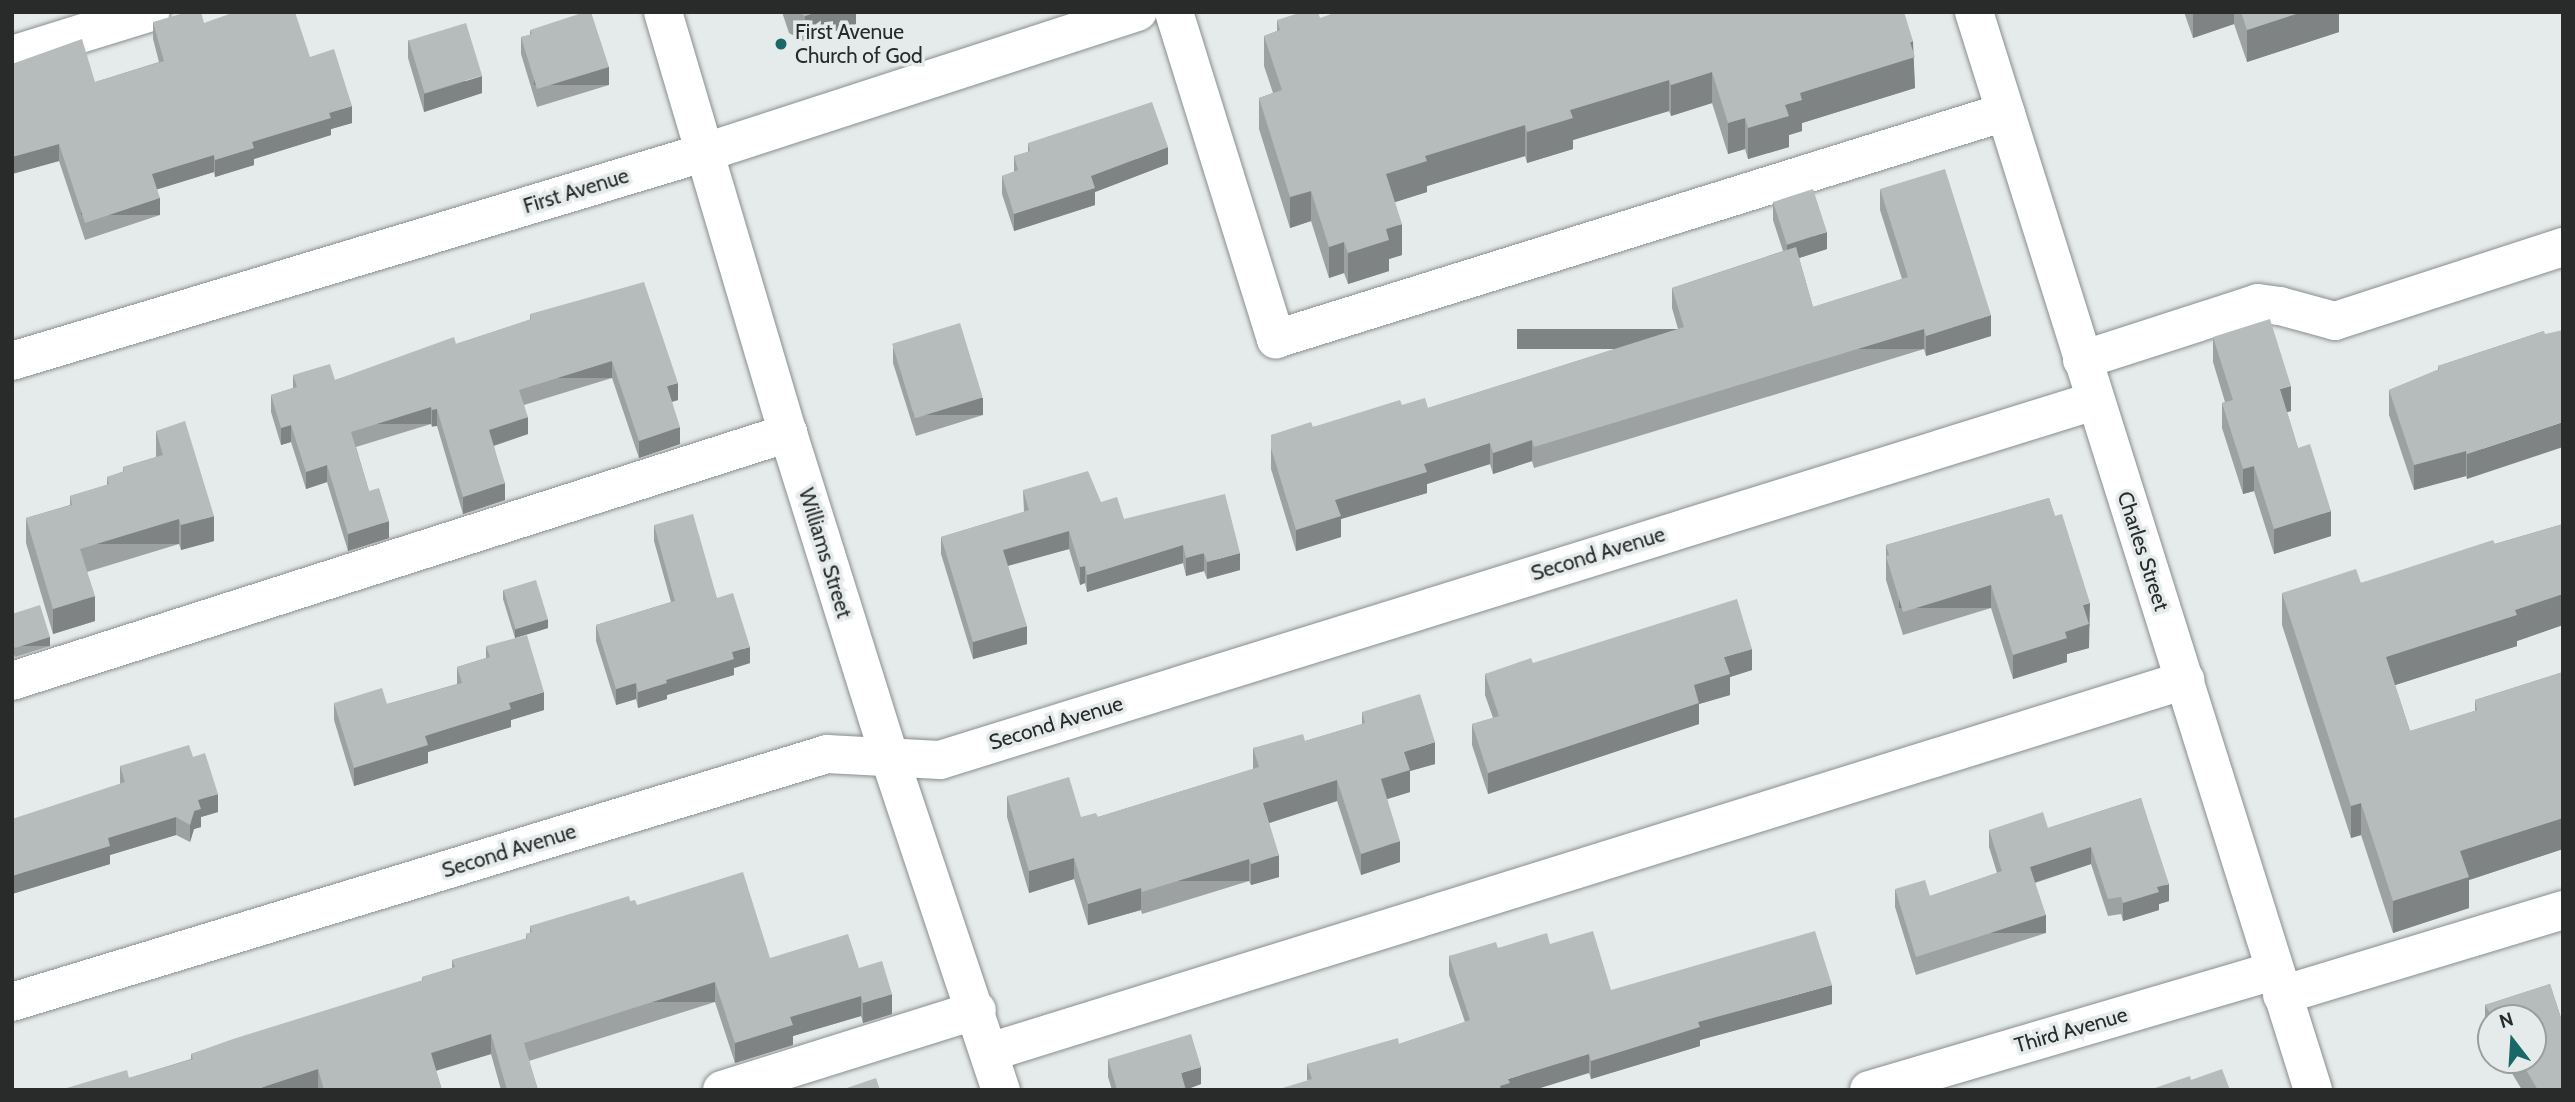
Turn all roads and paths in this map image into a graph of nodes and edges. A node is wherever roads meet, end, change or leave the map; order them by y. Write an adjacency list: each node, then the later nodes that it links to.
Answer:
1 (151, 12): 6 (street)
2 (663, 12): 8 (street, Williams Street)
3 (1138, 12): 8 (street, First Avenue)
4 (1174, 12): 7 (street)
5 (1974, 12): 7 (street, Charles Street)
6 (12, 55)
7 (2005, 112): 10 (street, Charles Street)
8 (706, 152): 11 (street, First Avenue); 13 (street, Williams Street)
9 (2563, 247): 10 (street)
10 (2082, 360): 12 (street, Charles Street)
11 (12, 361)
12 (2094, 401): 14 (street, Charles Street); 16 (street, Second Avenue)
13 (788, 433): 15 (street); 16 (street, Williams Street)
14 (2185, 680): 18 (street, Charles Street); 21 (street)
15 (12, 681)
16 (889, 756): 19 (street, Second Avenue); 20 (street, Williams Street)
17 (2563, 910): 18 (street, Third Avenue)
18 (2278, 983): 24 (street, Third Avenue); 25 (street, Charles Street)
19 (12, 1002)
20 (977, 1010): 21 (street, Williams Street); 22 (street)
21 (990, 1052): 23 (street, Williams Street)
22 (722, 1090)
23 (1002, 1090)
24 (1869, 1090)
25 (2313, 1090)

